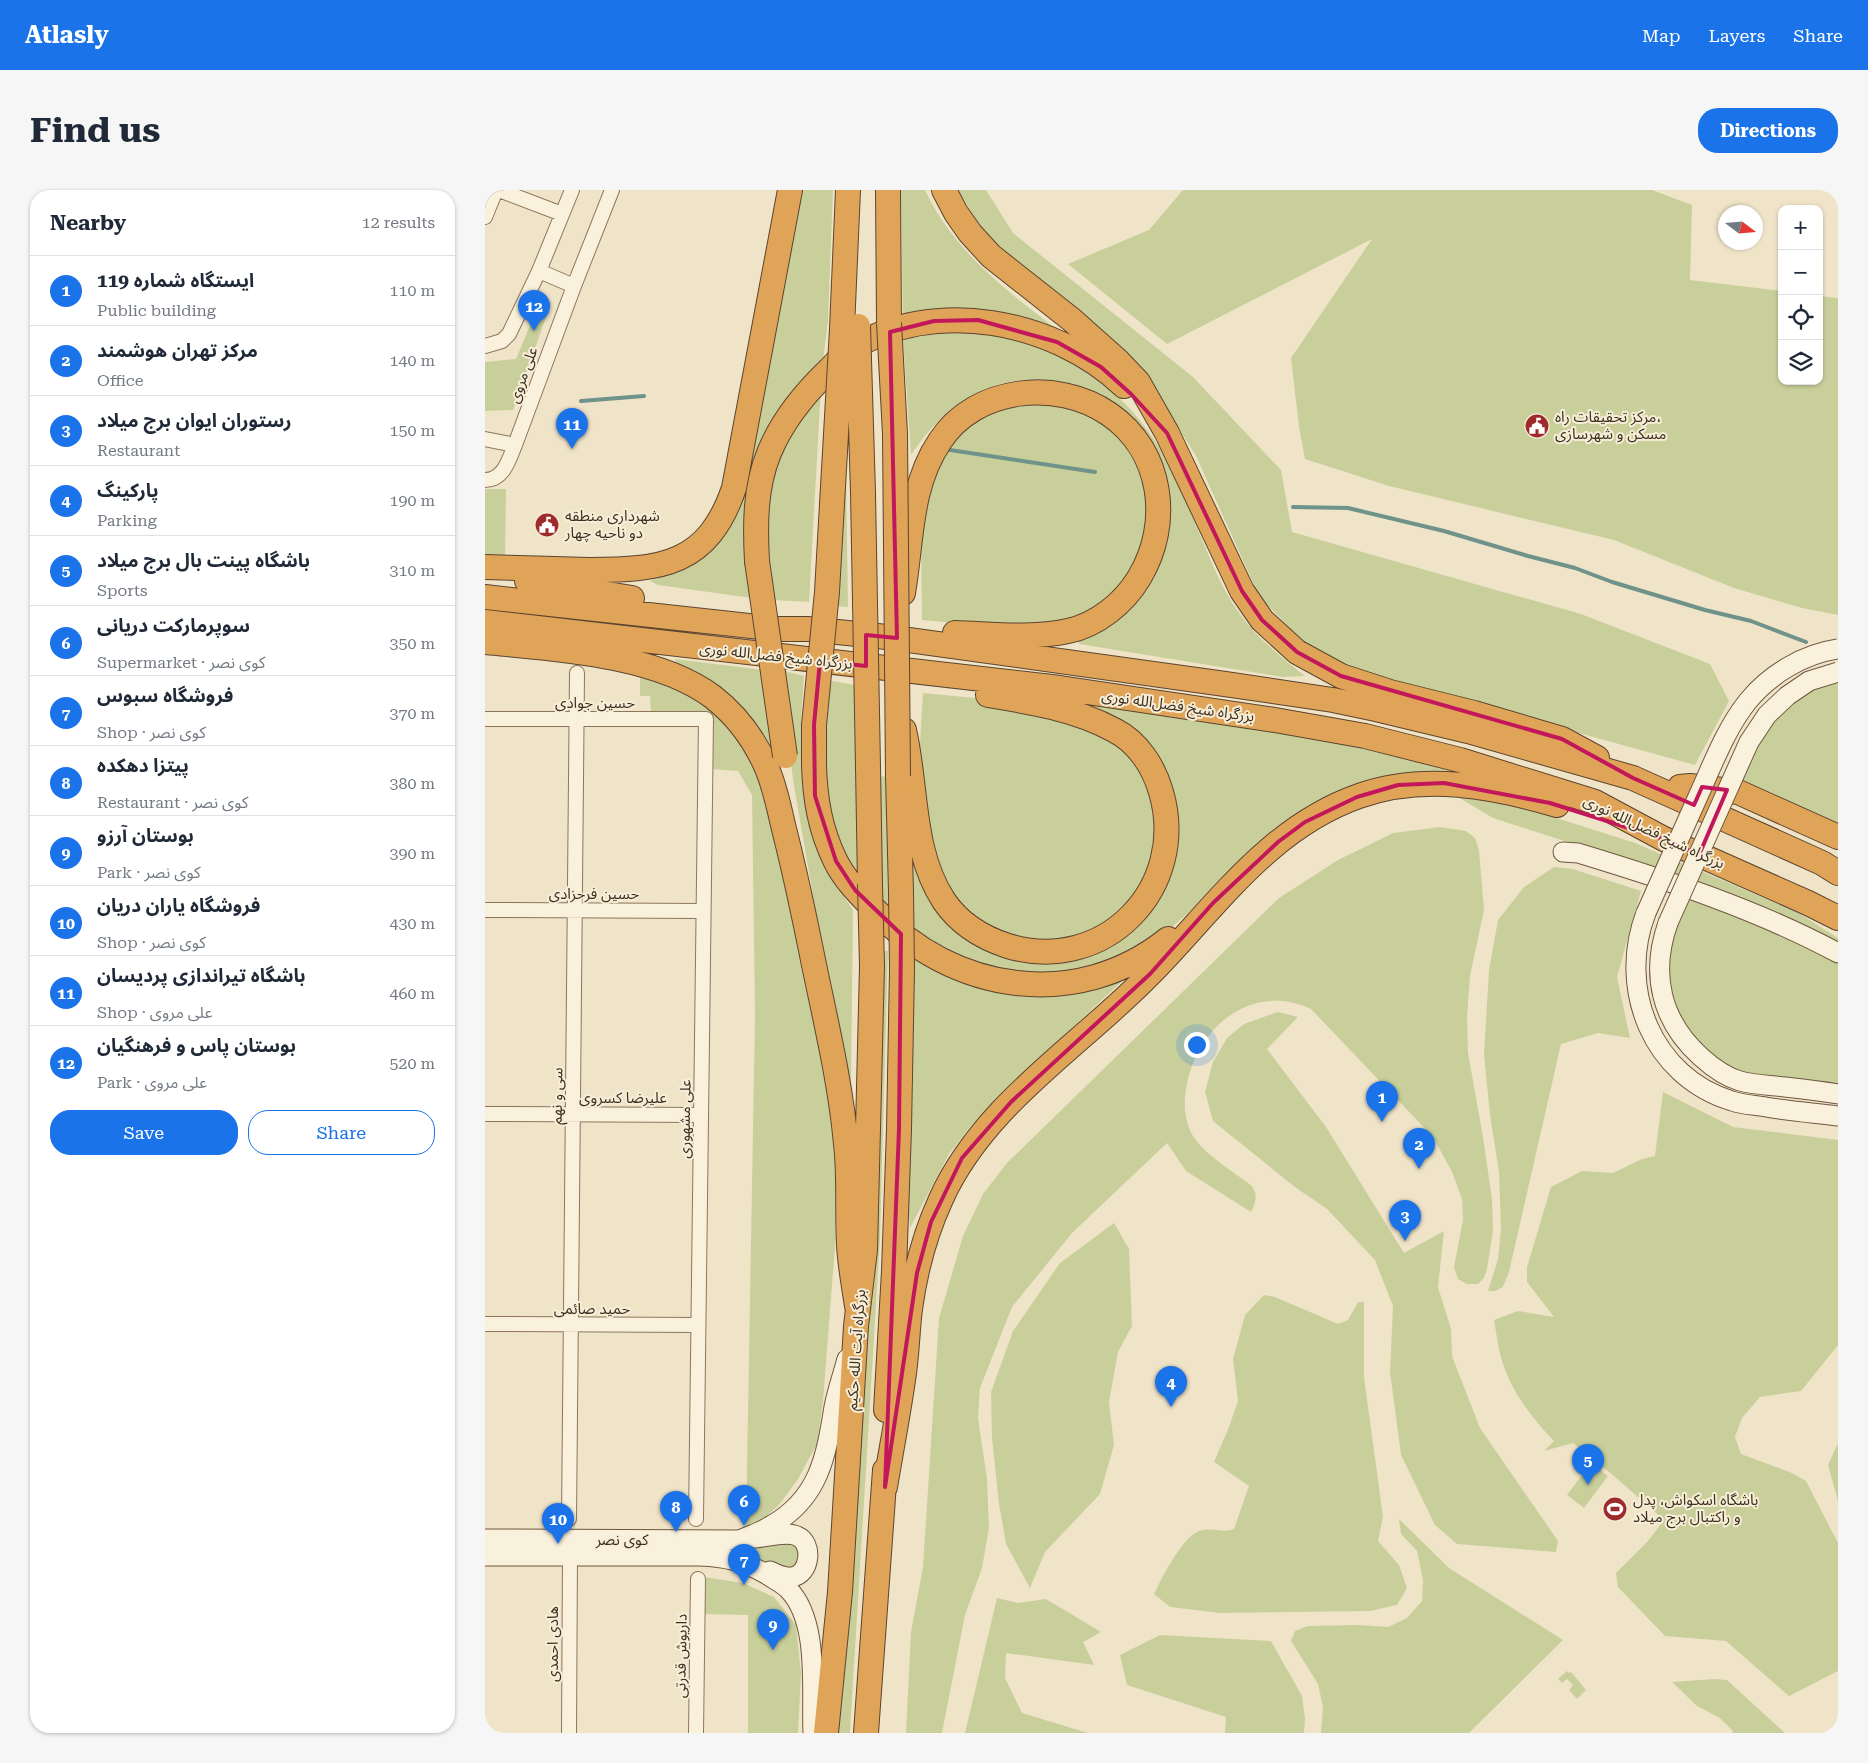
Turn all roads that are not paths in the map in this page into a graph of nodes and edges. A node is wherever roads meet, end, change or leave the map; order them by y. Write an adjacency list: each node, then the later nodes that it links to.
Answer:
1 (497, 190): 9 (street); 10 (street)
2 (572, 190): 9 (street)
3 (612, 190): 12 (street, علی مروی)
4 (790, 190): 19 (highway)
5 (848, 190): 13 (highway)
6 (854, 190): 13 (highway)
7 (888, 190): 23 (highway, bridge)
8 (944, 190): 15 (highway)
9 (562, 214): 11 (street)
10 (485, 217)
11 (539, 271): 12 (street); 14 (street)
12 (574, 286): 17 (street, علی مروی)
13 (850, 327): 41 (highway, bridge); 52 (highway, بزرگراه آیت الله حکیم, bridge)
14 (485, 346)
15 (1167, 433): 34 (highway); 40 (highway, bridge)
16 (485, 439): 17 (street)
17 (515, 444): 18 (street, علی مروی)
18 (487, 480)
19 (485, 567)
20 (485, 573): 24 (highway)
21 (485, 597): 24 (highway, بزرگراه شیخ فضل‌الله نوری)
22 (485, 622): 29 (highway, بزرگراه شیخ فضل‌الله نوری)
23 (892, 628): 23 (highway); 24 (highway, بزرگراه شیخ فضل‌الله نوری); 30 (highway, bridge); 34 (highway, بزرگراه شیخ فضل‌الله نوری)
24 (808, 629)
25 (485, 642): 40 (highway)
26 (1838, 649): 51 (street, bridge)
27 (1838, 672): 47 (street, bridge)
28 (577, 673): 32 (street, سی و نهم)
29 (928, 673): 30 (highway); 37 (highway, بزرگراه شیخ فضل‌الله نوری)
30 (897, 697): 56 (highway, bridge)
31 (485, 719): 32 (street, حسین جوادی)
32 (577, 719): 33 (street, حسین جوادی); 43 (street, سی و نهم)
33 (706, 719): 44 (street, علی مشهوری)
34 (1633, 778): 35 (highway, بزرگراه شیخ فضل‌الله نوری)
35 (1658, 788): 36 (highway); 39 (highway, بزرگراه شیخ فضل‌الله نوری)
36 (1838, 837)
37 (1664, 839): 41 (highway); 45 (highway, بزرگراه شیخ فضل‌الله نوری)
38 (1563, 852): 46 (street)
39 (1838, 873)
40 (796, 876): 52 (highway)
41 (1213, 903): 56 (highway)
42 (485, 910): 43 (street, حسین فرحزادی)
43 (575, 910): 44 (street, حسین فرحزادی); 49 (street, سی و نهم)
44 (703, 911): 50 (street, علی مشهوری)
45 (1838, 918)
46 (1838, 953)
47 (1838, 1094)
48 (485, 1114): 49 (street, علیرضا کسروی)
49 (573, 1115): 50 (street, علیرضا کسروی); 54 (street, سی و نهم)
50 (701, 1115): 55 (street, علی مشهوری)
51 (1838, 1116)
52 (856, 1316): 60 (street, کوی نصر); 69 (highway, بزرگراه آیت الله حکیم)
53 (485, 1324): 54 (street, حمید صائمی)
54 (571, 1325): 55 (street, حمید صائمی); 58 (street, سی و نهم)
55 (698, 1326): 57 (street, علی مشهوری)
56 (885, 1487): 65 (highway)
57 (696, 1518)
58 (569, 1519)
59 (485, 1539): 60 (street, کوی نصر)
60 (739, 1540): 63 (street)
61 (485, 1556): 62 (street, کوی نصر)
62 (570, 1556): 63 (street, کوی نصر); 66 (street, هادی احمدی)
63 (750, 1565): 68 (street, کوی نصر)
64 (698, 1579): 67 (street, داریوش قدرتی)
65 (869, 1681): 70 (highway); 71 (street)
66 (569, 1733)
67 (696, 1733)
68 (813, 1733)
69 (827, 1733)
70 (866, 1733)
71 (875, 1733)

